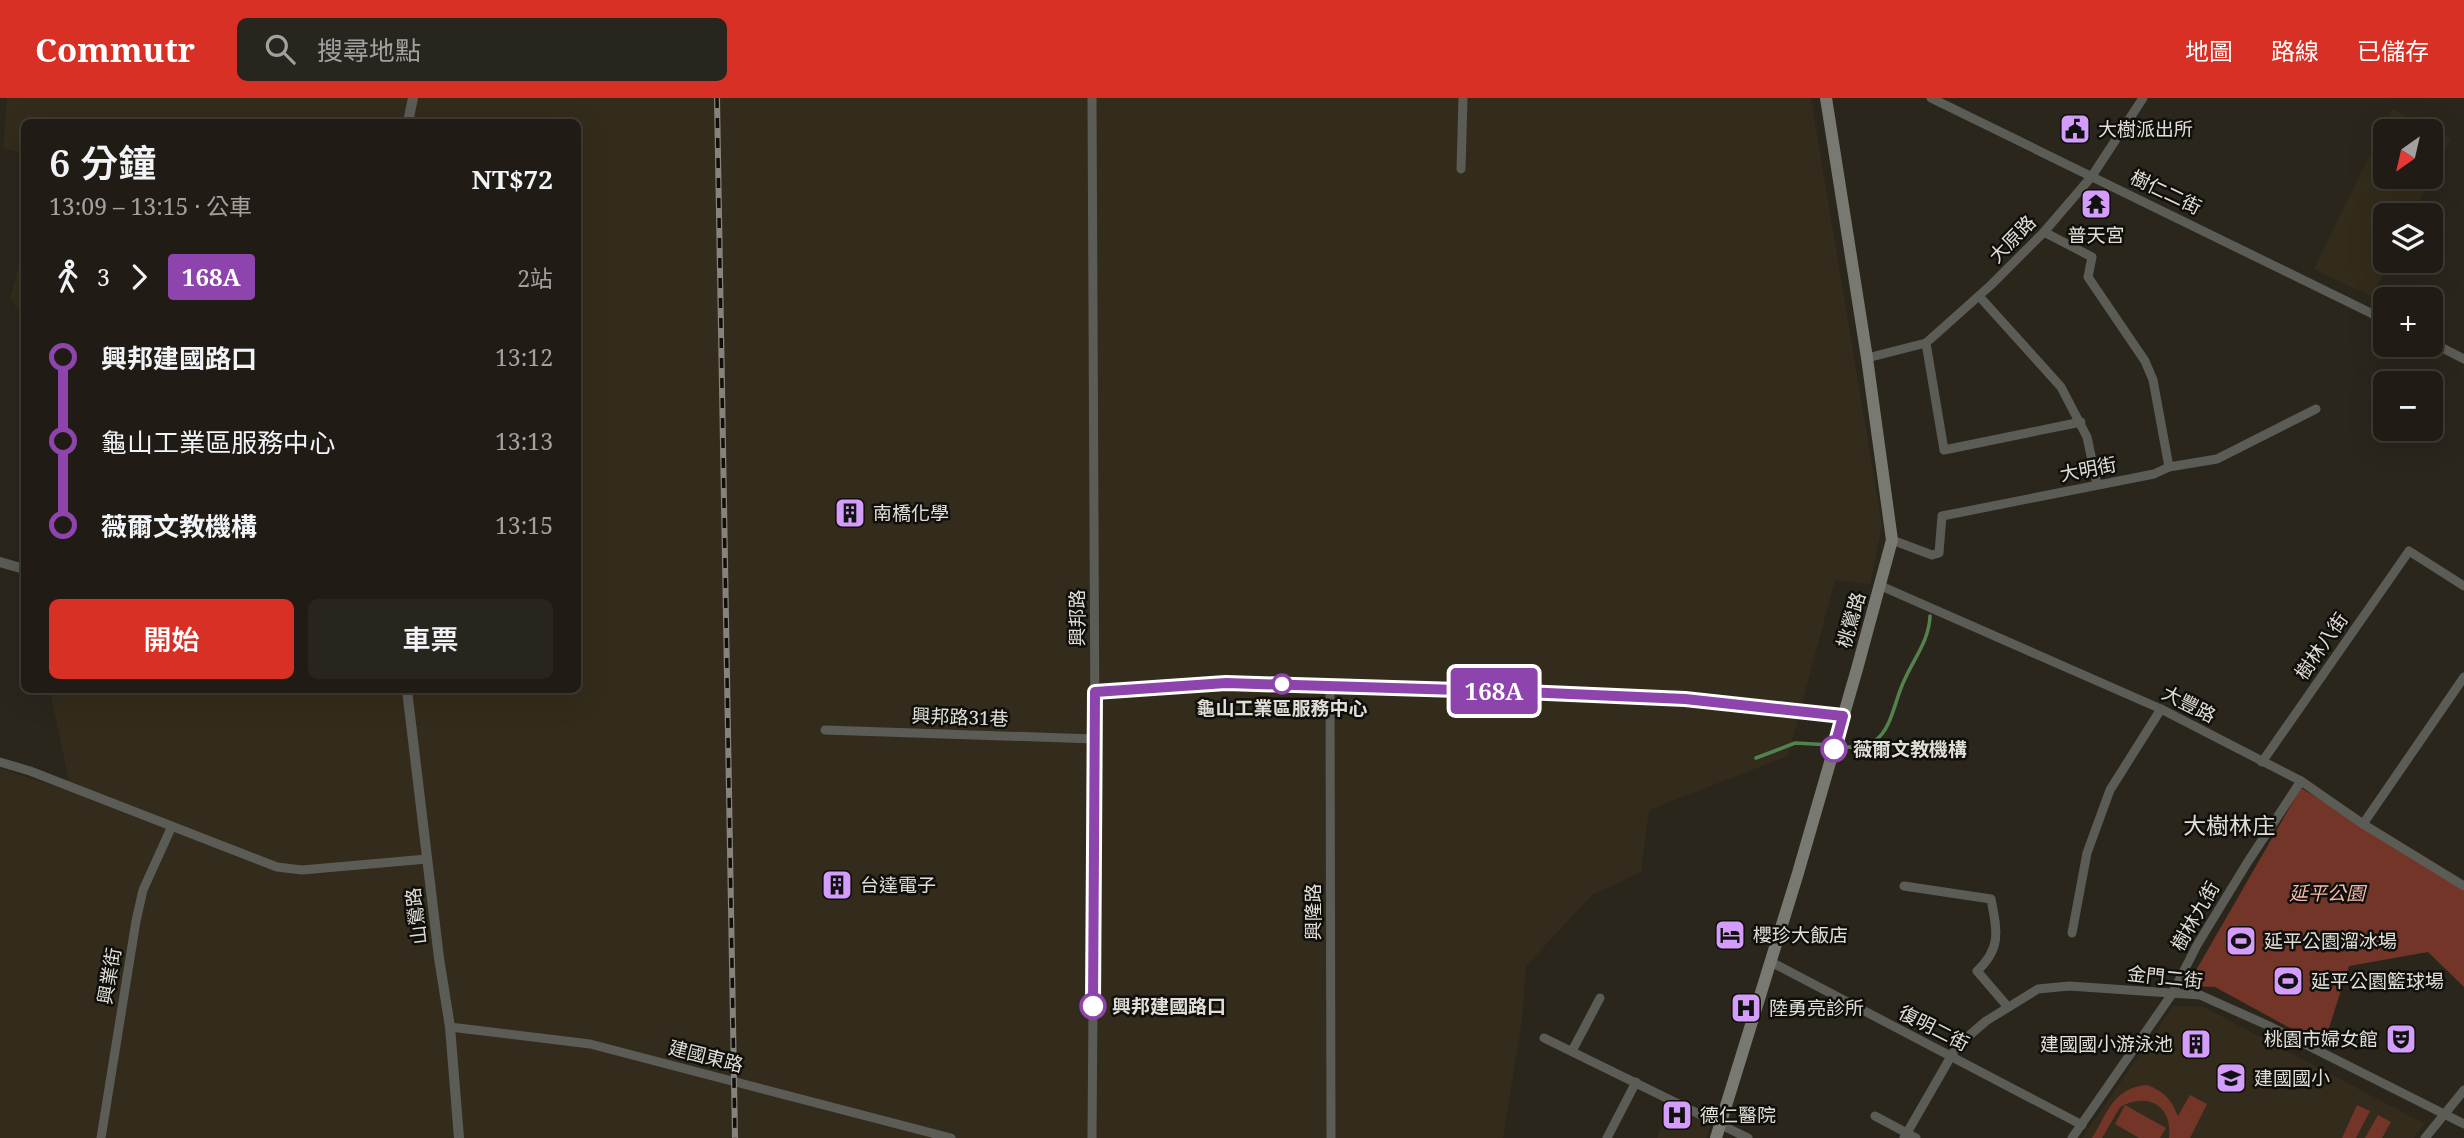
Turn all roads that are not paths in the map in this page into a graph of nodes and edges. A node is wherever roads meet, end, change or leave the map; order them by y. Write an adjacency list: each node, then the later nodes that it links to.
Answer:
1 (412, 98): 7 (street)
2 (1092, 98): 28 (street, 興邦路)
3 (1463, 98): 8 (street)
4 (1826, 98): 15 (main road, 桃鶯路)
5 (1932, 98): 9 (street, 樹仁二街)
6 (2143, 98): 9 (street, 大原路)
7 (408, 119)
8 (1461, 169)
9 (2092, 176): 10 (street, 大原路); 12 (street, 樹仁二街)
10 (2044, 232): 11 (street, 大原路); 19 (street)
11 (1979, 296): 13 (street, 大原路); 18 (street)
12 (2373, 314)
13 (1926, 343): 15 (street, 大原路); 18 (street)
14 (2443, 348): 16 (street)
15 (1867, 358): 21 (main road, 桃鶯路)
16 (2464, 359)
17 (2316, 409): 19 (street, 大明街)
18 (2081, 422): 20 (street)
19 (2169, 467): 20 (street, 大明街)
20 (2097, 484): 21 (street, 大明街)
21 (1892, 540): 24 (main road, 桃鶯路)
22 (0, 562): 23 (street)
23 (21, 568)
24 (1881, 586): 30 (street, 大豐路); 31 (main road, 桃鶯路)
25 (2464, 586): 35 (street, 樹林八街)
26 (2464, 677): 37 (street)
27 (1330, 685): 28 (street); 31 (street); 63 (street, 興隆路)
28 (1095, 692): 33 (street, 興邦路)
29 (407, 693): 39 (street, 山鶯路)
30 (2161, 709): 35 (street, 大豐路); 42 (street)
31 (1843, 716): 43 (main road, 桃鶯路)
32 (825, 730): 33 (street, 興邦路31巷)
33 (1095, 739): 62 (street, 興邦路)
34 (0, 761): 38 (street)
35 (2262, 762): 36 (street, 大豐路)
36 (2301, 781): 37 (street, 大豐路); 44 (street, 樹林九街)
37 (2363, 824): 40 (street, 大豐路)
38 (172, 826): 39 (street); 59 (street, 興業街)
39 (427, 859): 47 (street, 山鶯路)
40 (2462, 880)
41 (1904, 886): 46 (street)
42 (2072, 933)
43 (1771, 962): 50 (street, 復明二街); 55 (main road, 桃鶯路)
44 (2172, 994): 46 (street, 金門二街); 53 (street, 金門二街); 57 (street, 樹林九街)
45 (1600, 998): 49 (street)
46 (2008, 1007): 50 (street, 金門二街)
47 (450, 1027): 60 (street, 山鶯路); 61 (street, 建國東路)
48 (1544, 1038): 49 (street)
49 (1572, 1051): 51 (street)
50 (1951, 1057): 57 (street, 復明二街); 58 (street, 金門二街)
51 (1636, 1082): 55 (street); 64 (street)
52 (2464, 1090): 53 (street)
53 (2444, 1113): 56 (street, 金門二街); 68 (street)
54 (1875, 1116): 58 (street)
55 (1720, 1123): 65 (main road, 桃鶯路); 66 (street)
56 (2464, 1124)
57 (2082, 1125): 67 (street, 樹林九街)
58 (1909, 1136)
59 (101, 1138)
60 (459, 1138)
61 (951, 1138)
62 (1092, 1138)
63 (1331, 1138)
64 (1607, 1138)
65 (1716, 1138)
66 (1748, 1138)
67 (2072, 1138)
68 (2425, 1138)

